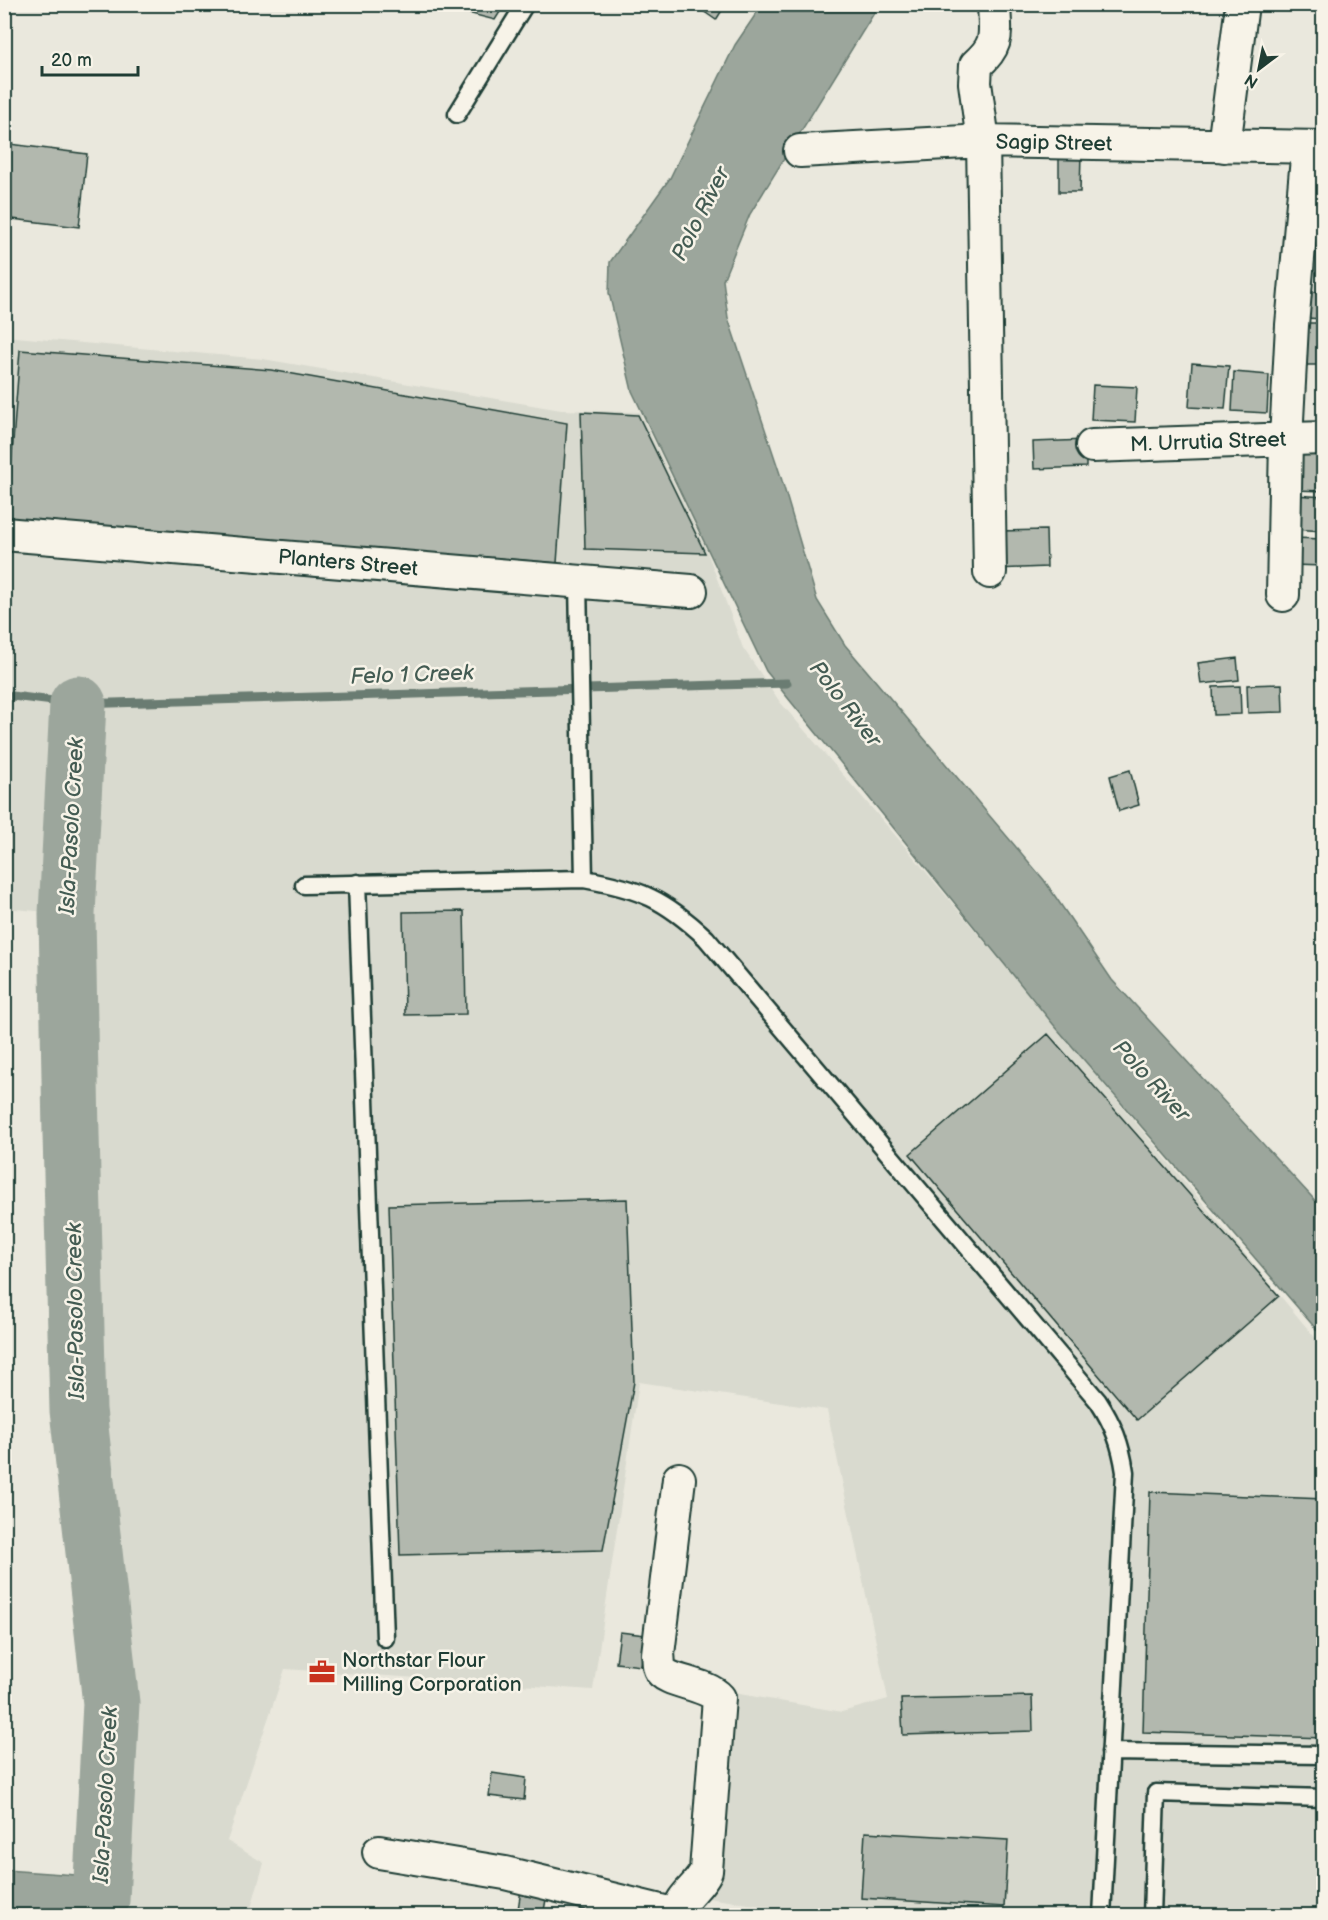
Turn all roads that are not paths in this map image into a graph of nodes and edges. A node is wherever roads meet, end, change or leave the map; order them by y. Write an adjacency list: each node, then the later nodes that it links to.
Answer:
1 (525, 4): 4 (lane)
2 (994, 4): 5 (street)
3 (1242, 4): 6 (street)
4 (457, 114)
5 (983, 141): 6 (street, Sagip Street); 8 (street, Sagip Street); 13 (street)
6 (1224, 146): 7 (street, Sagip Street)
7 (1316, 147): 10 (street, Sagip Street)
8 (800, 151)
9 (1323, 438): 10 (street, M. Urrutia Street)
10 (1286, 440): 11 (street, M. Urrutia Street); 16 (street, Sagip Street)
11 (1092, 446)
12 (4, 534): 14 (street, Planters Street)
13 (990, 572)
14 (578, 583): 15 (street, Planters Street); 17 (lane)
15 (691, 591)
16 (1283, 595)
17 (584, 879): 18 (lane); 22 (lane)
18 (357, 884): 19 (lane); 21 (lane)
19 (304, 885)
20 (679, 1479): 26 (street)
21 (385, 1638)
22 (1110, 1752): 23 (lane); 27 (lane)
23 (1323, 1755)
24 (1323, 1798): 28 (lane)
25 (379, 1852): 26 (street)
26 (677, 1915)
27 (1102, 1916)
28 (1152, 1916)

